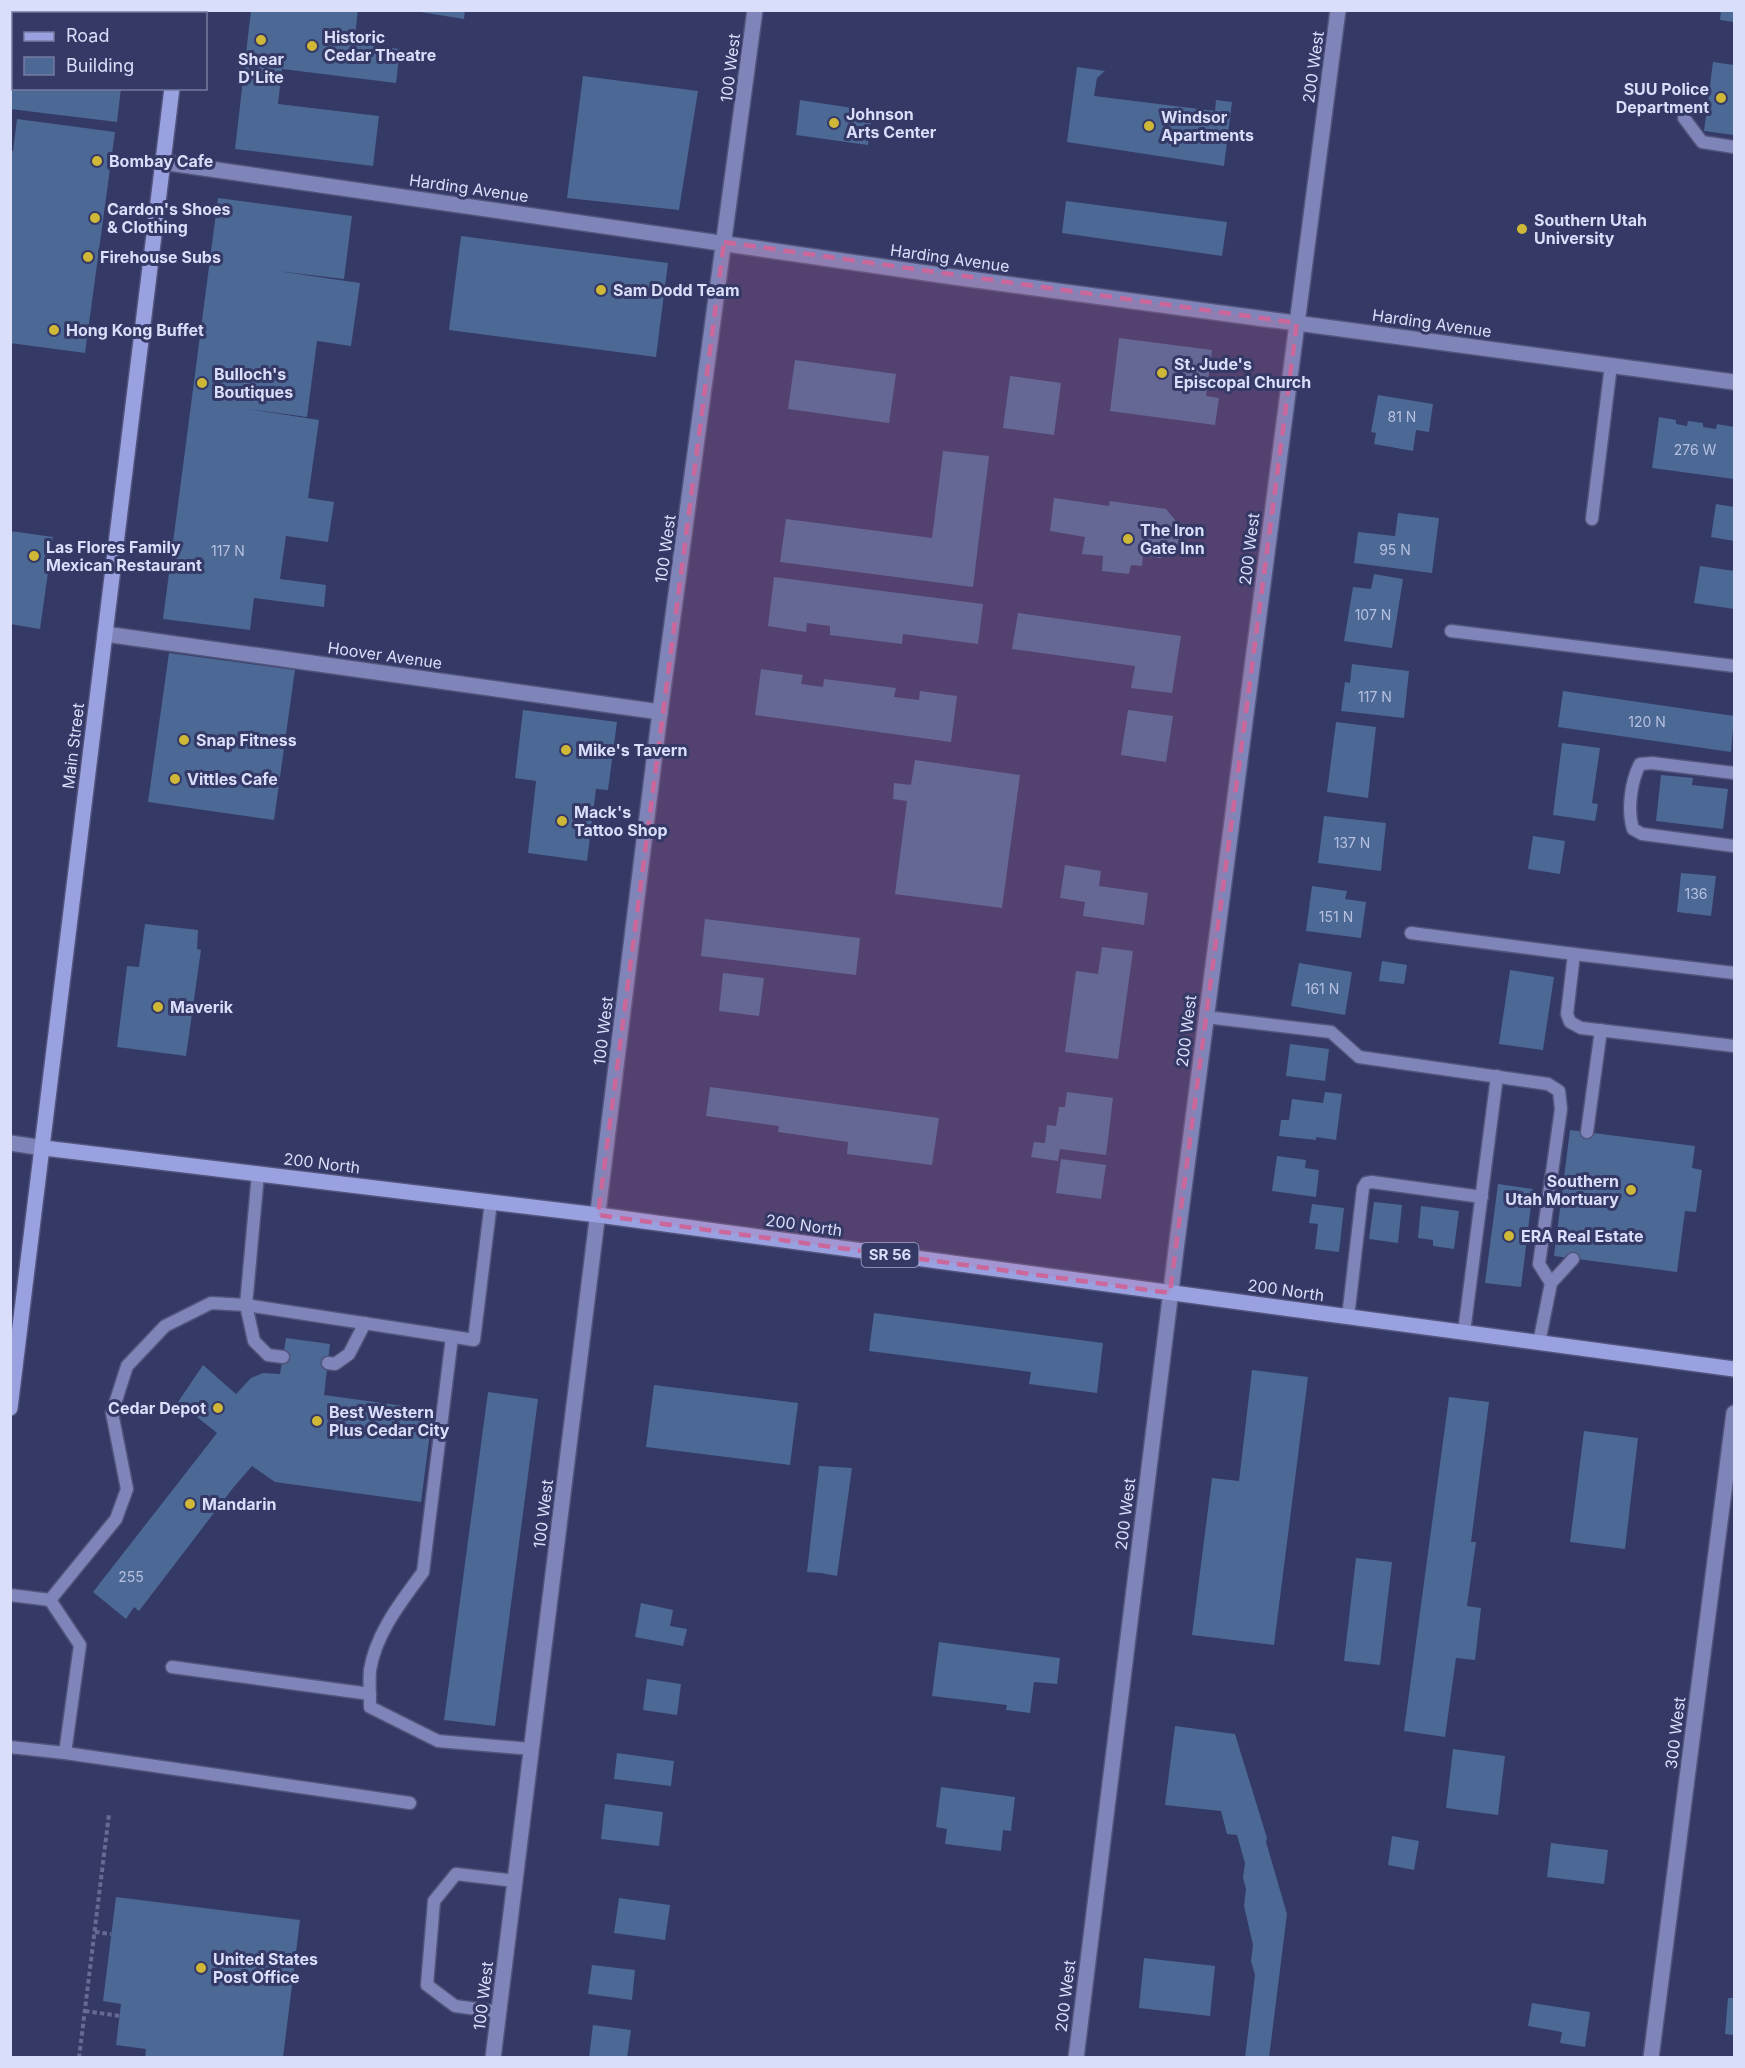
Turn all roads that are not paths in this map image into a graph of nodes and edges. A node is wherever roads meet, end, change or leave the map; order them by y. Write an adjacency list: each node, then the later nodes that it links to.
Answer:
1 (755, 10): 7 (street, 100 West)
2 (1338, 10): 8 (street, 200 West)
3 (172, 90): 6 (main road, Main Street)
4 (1684, 118): 5 (lane)
5 (1734, 147)
6 (162, 162): 7 (street, Harding Avenue); 13 (main road, Main Street)
7 (724, 242): 8 (street, Harding Avenue); 15 (street, 100 West)
8 (1297, 323): 9 (street, Harding Avenue); 21 (street, 200 West)
9 (1611, 365): 10 (street, Harding Avenue); 11 (lane)
10 (1734, 381)
11 (1592, 519)
12 (1450, 631): 14 (lane)
13 (105, 634): 15 (street, Hoover Avenue); 27 (main road, Main Street)
14 (1734, 666)
15 (660, 712): 31 (street, 100 West)
16 (1734, 773): 17 (lane)
17 (1734, 846)
18 (1411, 933): 19 (lane)
19 (1574, 954): 20 (lane); 22 (lane)
20 (1734, 973)
21 (1206, 1017): 24 (lane); 34 (street, 200 West)
22 (1600, 1030): 23 (lane); 25 (lane)
23 (1734, 1046)
24 (1497, 1077): 29 (lane); 33 (lane)
25 (1587, 1132)
26 (10, 1143): 27 (street, 200 North)
27 (44, 1148): 28 (main road, 200 North / SR 56); 44 (main road, Main Street)
28 (258, 1174): 30 (main road, 200 North / SR 56); 35 (lane)
29 (1482, 1197): 36 (lane); 38 (lane)
30 (491, 1202): 31 (main road, 200 North / SR 56); 39 (lane)
31 (598, 1215): 34 (main road, 200 North / SR 56); 51 (street, 100 West)
32 (1573, 1259): 33 (lane)
33 (1551, 1283): 40 (lane)
34 (1170, 1293): 36 (main road, 200 North / SR 56); 57 (street, 200 West)
35 (246, 1305): 37 (lane); 41 (lane); 47 (lane)
36 (1348, 1317): 38 (main road, 200 North / SR 56)
37 (365, 1323): 39 (lane); 42 (lane)
38 (1464, 1332): 40 (main road, 200 North / SR 56)
39 (452, 1337): 49 (lane)
40 (1539, 1343): 43 (main road, 200 North / SR 56)
41 (283, 1357)
42 (328, 1363)
43 (1734, 1369)
44 (10, 1408)
45 (1734, 1413): 58 (street, 300 West)
46 (10, 1595): 47 (lane)
47 (50, 1600): 52 (lane)
48 (172, 1667): 49 (lane)
49 (370, 1694): 51 (lane)
50 (10, 1747): 52 (lane)
51 (531, 1749): 54 (street, 100 West)
52 (65, 1753): 53 (lane)
53 (410, 1803)
54 (515, 1881): 55 (street, 100 West); 55 (lane)
55 (499, 2012): 56 (street, 100 West)
56 (493, 2058)
57 (1076, 2058)
58 (1652, 2058)

